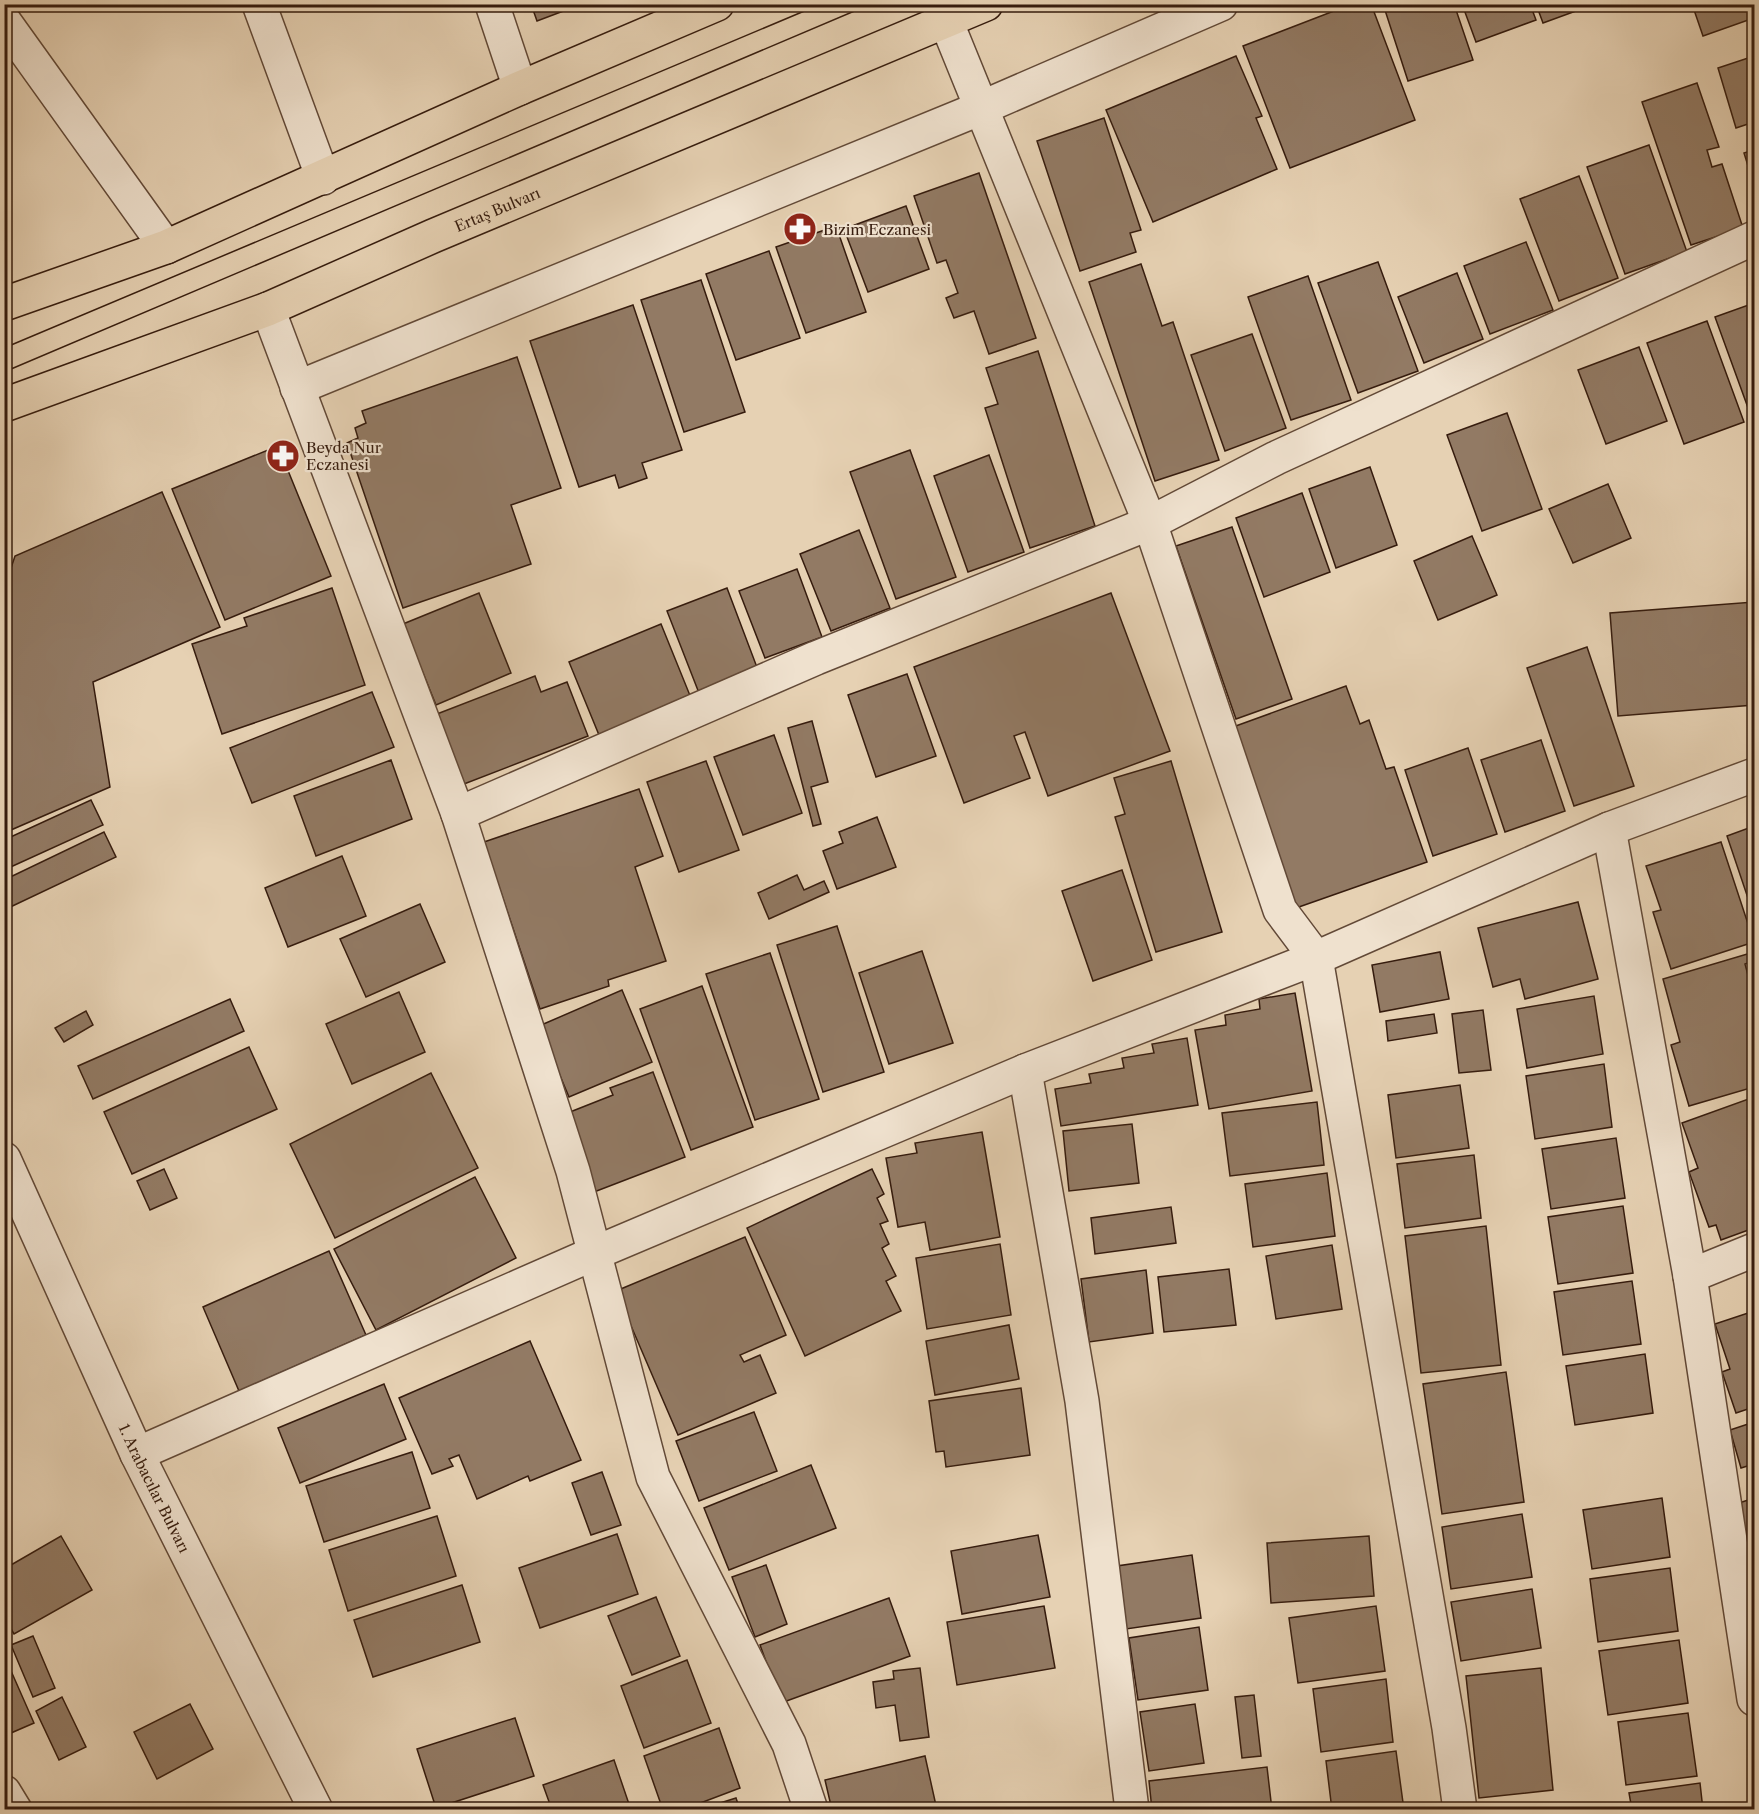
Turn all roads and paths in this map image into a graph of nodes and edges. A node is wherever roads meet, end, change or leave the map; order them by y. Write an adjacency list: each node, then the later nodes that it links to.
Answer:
1 (259, 4): 10 (street)
2 (492, 4): 8 (street)
3 (717, 4): 8 (main road)
4 (986, 4): 7 (main road, Ertaş Bulvarı)
5 (1221, 4): 9 (street)
6 (4, 21): 12 (street)
7 (946, 21): 9 (street); 14 (main road, Ertaş Bulvarı)
8 (520, 88): 10 (main road)
9 (981, 108): 15 (street); 17 (street)
10 (323, 178): 12 (main road)
11 (1755, 238): 17 (street)
12 (166, 247): 13 (main road)
13 (4, 304)
14 (268, 309): 15 (street); 16 (main road, Ertaş Bulvarı)
15 (297, 388): 19 (street)
16 (4, 405)
17 (1150, 524): 19 (street); 21 (street)
18 (1755, 775): 20 (street)
19 (458, 814): 25 (street)
20 (1609, 829): 21 (street); 26 (street)
21 (1316, 958): 22 (street); 34 (street)
22 (1025, 1071): 25 (street); 33 (street)
23 (4, 1159): 27 (street, 1. Arabacılar Bulvarı)
24 (1755, 1250): 26 (street)
25 (595, 1253): 27 (street); 32 (street)
26 (1690, 1276): 28 (street)
27 (137, 1454): 31 (street, 1. Arabacılar Bulvarı)
28 (1754, 1706)
29 (4, 1792): 30 (street)
30 (15, 1809)
31 (316, 1809)
32 (811, 1809)
33 (1132, 1809)
34 (1460, 1809)

